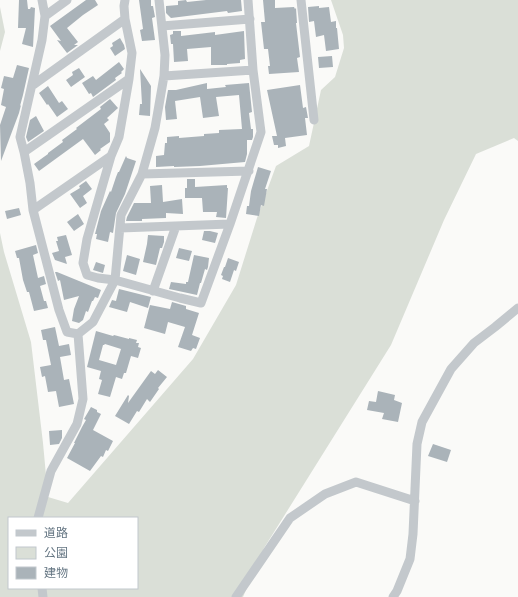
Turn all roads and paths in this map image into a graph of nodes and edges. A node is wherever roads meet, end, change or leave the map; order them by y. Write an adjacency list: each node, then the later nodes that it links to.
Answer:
1 (42, 0): 7 (street)
2 (67, 0): 7 (street)
3 (125, 0): 8 (street)
4 (160, 0): 10 (street)
5 (248, 0): 9 (street)
6 (301, 0): 15 (street)
7 (45, 16): 14 (street)
8 (125, 19): 13 (street); 14 (street)
9 (250, 19): 10 (street); 11 (street)
10 (162, 26): 12 (street)
11 (253, 70): 12 (street); 18 (street)
12 (164, 76): 19 (street)
13 (129, 79): 16 (street); 17 (street)
14 (33, 85): 16 (street)
15 (314, 120)
16 (24, 152): 20 (street)
17 (111, 156): 20 (street); 24 (street)
18 (249, 171): 19 (street); 21 (street)
19 (142, 174): 23 (street)
20 (32, 210): 27 (street)
21 (230, 224): 22 (street); 25 (street)
22 (176, 226): 23 (street); 25 (street)
23 (120, 228): 24 (street)
24 (115, 280): 25 (street); 27 (street)
25 (153, 291)
26 (518, 308): 28 (street)
27 (78, 334): 29 (street)
28 (415, 501): 30 (street); 31 (street)
29 (38, 517)
30 (236, 597)
31 (393, 597)

